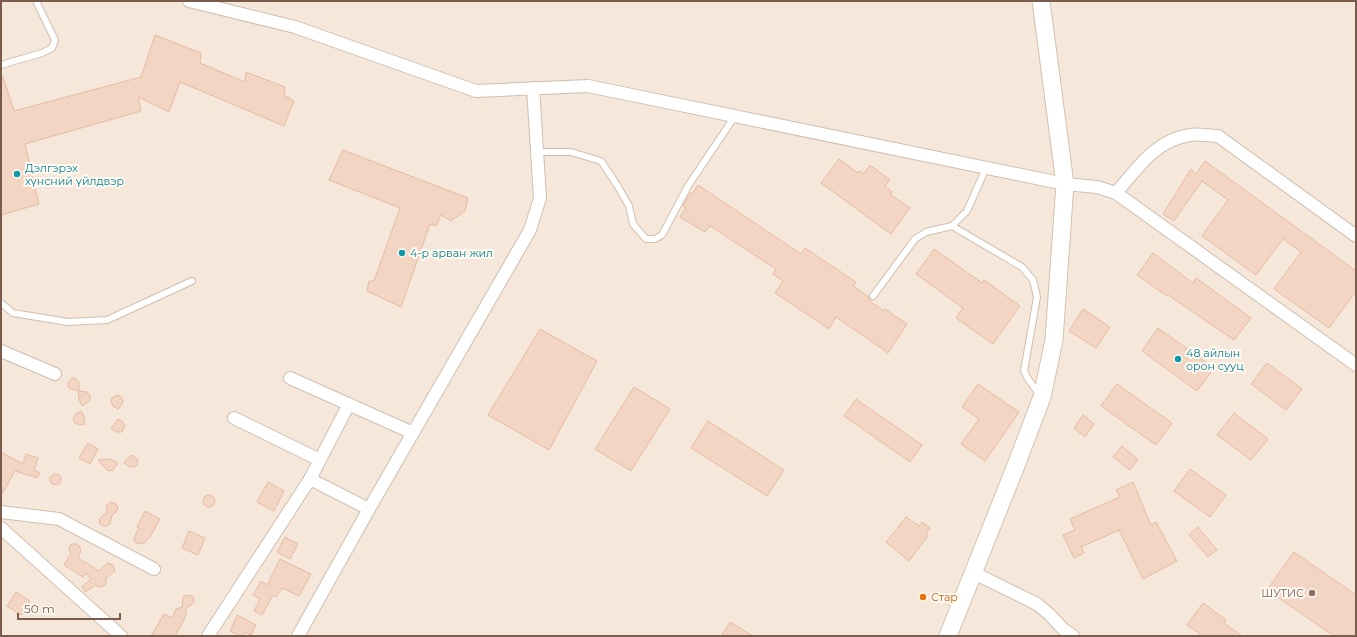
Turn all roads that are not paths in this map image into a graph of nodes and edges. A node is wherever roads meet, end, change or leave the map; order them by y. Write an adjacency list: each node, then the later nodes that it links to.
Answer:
1 (36, 1): 4 (lane)
2 (189, 1): 5 (street)
3 (1041, 1): 9 (street)
4 (1, 65)
5 (533, 88): 6 (street); 7 (street)
6 (735, 116): 7 (lane); 8 (street)
7 (537, 152): 23 (street)
8 (986, 168): 9 (street); 11 (lane)
9 (1065, 184): 10 (street); 20 (street)
10 (1116, 193): 12 (street); 17 (street)
11 (952, 226): 14 (lane); 20 (lane)
12 (1356, 236)
13 (192, 281): 15 (lane)
14 (873, 296)
15 (1, 303)
16 (1, 351): 18 (street)
17 (1356, 365)
18 (55, 374)
19 (290, 378): 21 (street)
20 (1042, 397): 30 (street)
21 (349, 404): 23 (street); 24 (street)
22 (234, 418): 24 (street)
23 (413, 433): 26 (street)
24 (320, 460): 25 (street)
25 (310, 479): 26 (street); 33 (street)
26 (369, 509): 34 (street)
27 (1, 512): 29 (street)
28 (1, 528): 32 (street)
29 (154, 569)
30 (974, 573): 31 (street); 35 (street)
31 (1068, 634)
32 (121, 636)
33 (208, 636)
34 (298, 636)
35 (948, 636)

